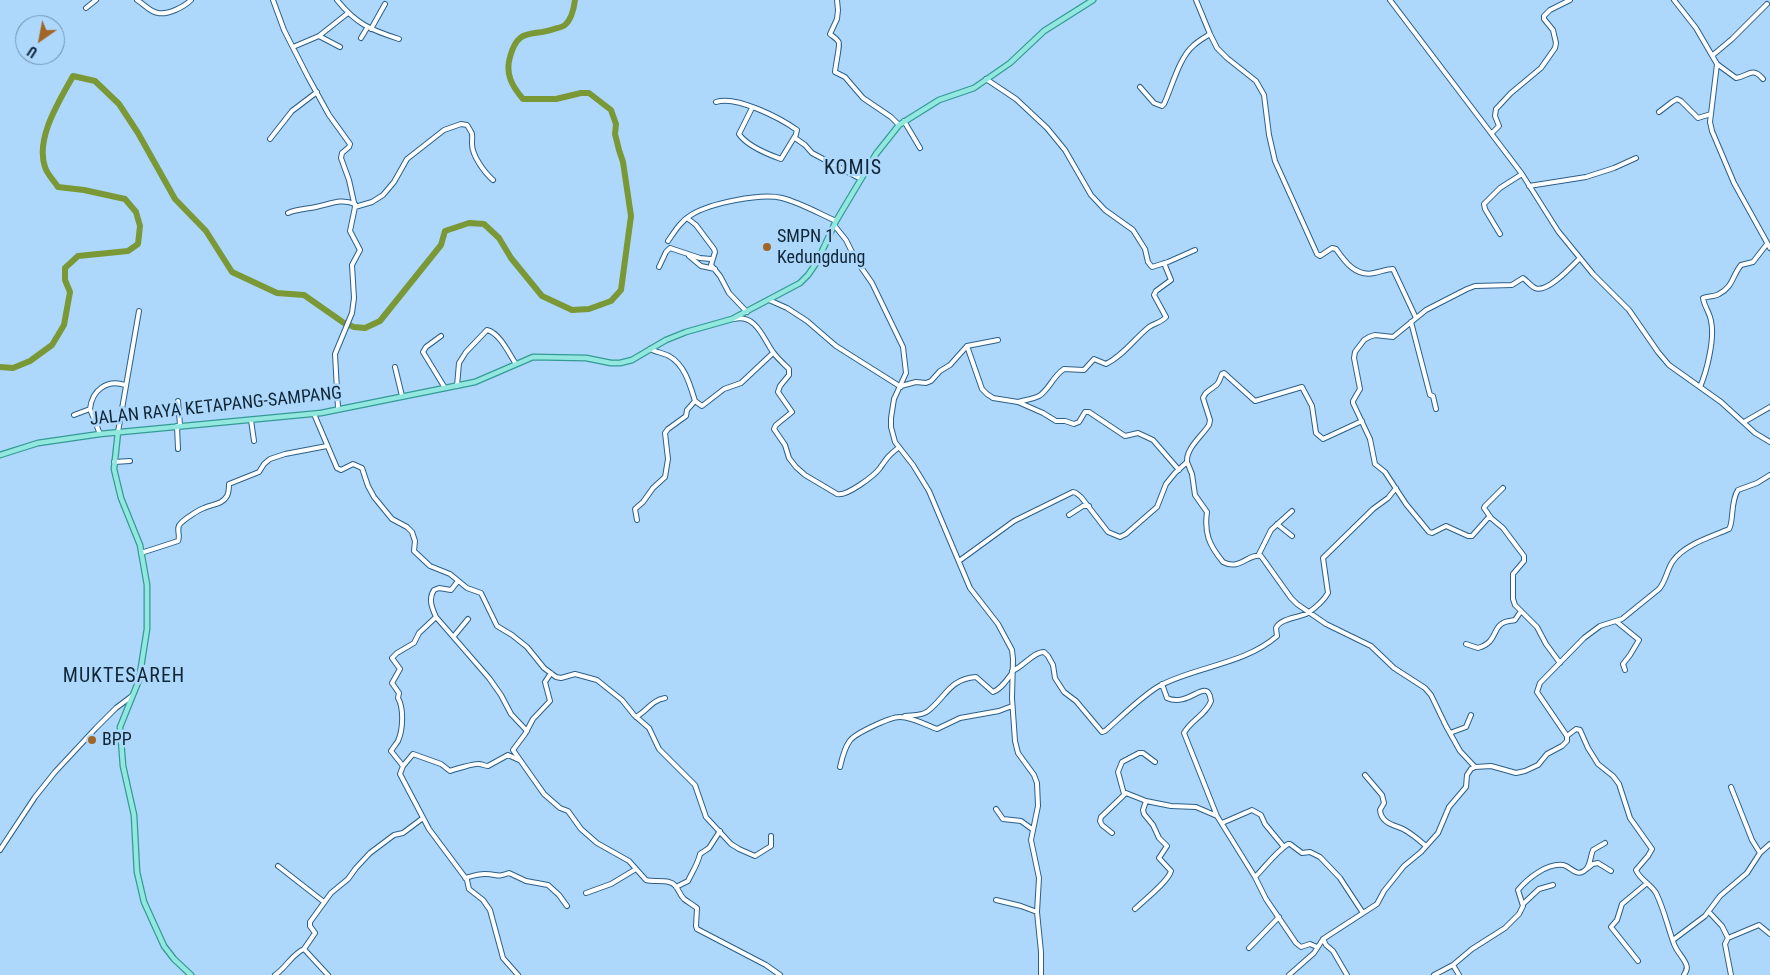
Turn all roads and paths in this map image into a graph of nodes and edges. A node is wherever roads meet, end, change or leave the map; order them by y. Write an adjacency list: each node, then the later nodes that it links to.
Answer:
1 (96, 0): 14 (street)
2 (137, 0): 3 (street)
3 (191, 0)
4 (273, 0): 21 (street)
5 (337, 0): 15 (street)
6 (837, 0): 34 (street)
7 (1093, 0): 25 (main road, JALAN RAYA KETAPANG-SAMPANG)
8 (1196, 0): 17 (street)
9 (1390, 0): 35 (street)
10 (1570, 0): 35 (street)
11 (1676, 1): 23 (street)
12 (385, 4): 16 (street)
13 (1767, 4): 23 (street)
14 (86, 8)
15 (348, 13): 16 (street); 18 (street)
16 (369, 29): 19 (street); 20 (street)
17 (1210, 34): 27 (street); 62 (street)
18 (319, 36): 21 (street); 22 (street)
19 (361, 38)
20 (399, 39)
21 (293, 47): 28 (street)
22 (340, 47)
23 (1712, 55): 24 (street)
24 (1717, 64): 26 (street); 32 (street)
25 (986, 79): 33 (main road, JALAN RAYA KETAPANG-SAMPANG); 56 (street)
26 (1763, 79)
27 (1140, 87)
28 (317, 92): 37 (street); 44 (street)
29 (716, 102): 30 (street)
30 (752, 108): 36 (street); 36 (street)
31 (1659, 112): 32 (street)
32 (1711, 114): 50 (street)
33 (904, 121): 34 (main road, JALAN RAYA KETAPANG-SAMPANG); 38 (street)
34 (899, 125): 41 (main road, JALAN RAYA KETAPANG-SAMPANG)
35 (1492, 133): 40 (street)
36 (795, 136): 41 (street)
37 (270, 138)
38 (920, 148)
39 (1636, 158): 43 (street)
40 (1522, 174): 43 (street); 48 (street)
41 (861, 179): 47 (main road, JALAN RAYA KETAPANG-SAMPANG)
42 (493, 180): 44 (street)
43 (1529, 186): 54 (street)
44 (355, 205): 45 (street); 82 (street)
45 (288, 213)
46 (688, 218): 47 (street); 49 (street); 55 (street)
47 (835, 223): 59 (main road, JALAN RAYA KETAPANG-SAMPANG); 74 (street)
48 (1500, 234)
49 (668, 241)
50 (1767, 244): 51 (street); 75 (street)
51 (1770, 248)
52 (1195, 250): 56 (street)
53 (689, 255): 55 (street); 57 (street); 58 (street)
54 (1580, 258): 62 (street); 75 (street)
55 (712, 259): 58 (street)
56 (1164, 263): 80 (street)
57 (660, 267)
58 (715, 269): 61 (street)
59 (769, 300): 61 (main road, JALAN RAYA KETAPANG-SAMPANG); 74 (street)
60 (139, 311): 72 (street)
61 (746, 312): 63 (main road, JALAN RAYA KETAPANG-SAMPANG)
62 (1416, 318): 64 (street)
63 (732, 319): 68 (main road, JALAN RAYA KETAPANG-SAMPANG); 69 (street)
64 (1411, 322): 84 (street); 88 (street)
65 (441, 336): 76 (street)
66 (998, 340): 67 (street)
67 (967, 346): 74 (street); 80 (street)
68 (650, 349): 70 (main road, JALAN RAYA KETAPANG-SAMPANG); 79 (street)
69 (774, 353): 79 (street); 96 (street)
70 (516, 364): 73 (main road, JALAN RAYA KETAPANG-SAMPANG); 73 (street)
71 (395, 367): 77 (street)
72 (125, 385): 83 (street); 91 (street)
73 (457, 386): 76 (main road, JALAN RAYA KETAPANG-SAMPANG)
74 (901, 386): 96 (street)
75 (1700, 387): 89 (street)
76 (445, 388): 77 (main road, JALAN RAYA KETAPANG-SAMPANG)
77 (402, 396): 82 (main road, JALAN RAYA KETAPANG-SAMPANG)
78 (178, 400): 90 (street)
79 (695, 401): 110 (street)
80 (1018, 402): 102 (street)
81 (1770, 407): 89 (street)
82 (338, 408): 85 (main road, JALAN RAYA KETAPANG-SAMPANG)
83 (90, 409): 86 (street); 92 (street)
84 (1436, 409)
85 (314, 414): 87 (main road, JALAN RAYA KETAPANG-SAMPANG); 95 (street)
86 (74, 415)
87 (251, 420): 90 (main road, JALAN RAYA KETAPANG-SAMPANG); 93 (street)
88 (1362, 421): 101 (street); 104 (street)
89 (1744, 422): 94 (street)
90 (178, 426): 91 (main road, JALAN RAYA KETAPANG-SAMPANG); 97 (street)
91 (118, 432): 92 (main road, JALAN RAYA KETAPANG-SAMPANG); 100 (main road)
92 (100, 434): 98 (main road, JALAN RAYA KETAPANG-SAMPANG)
93 (254, 441)
94 (1770, 442)
95 (327, 446): 113 (street); 116 (street)
96 (898, 448): 115 (street)
97 (178, 449)
98 (0, 455)
99 (130, 461): 100 (street)
100 (114, 462): 113 (main road)
101 (1187, 462): 102 (street); 114 (street)
102 (1179, 470): 106 (street)
103 (1770, 475): 121 (street)
104 (1396, 488): 109 (street); 118 (street)
105 (1504, 488): 109 (street)
106 (1089, 506): 108 (street); 115 (street)
107 (1292, 512): 111 (street)
108 (1068, 515)
109 (1491, 518): 117 (street)
110 (637, 520)
111 (1277, 524): 112 (street); 114 (street)
112 (1292, 536)
113 (142, 553): 129 (main road)
114 (1259, 554): 118 (street)
115 (959, 562): 126 (street)
116 (458, 581): 119 (street); 127 (street)
117 (1521, 611): 123 (street); 124 (street)
118 (1308, 613): 128 (street); 136 (street)
119 (436, 617): 122 (street); 140 (street)
120 (468, 620): 122 (street)
121 (1616, 622): 124 (street); 125 (street)
122 (454, 636): 135 (street)
123 (1466, 644)
124 (1560, 663): 137 (street)
125 (1625, 670)
126 (1012, 672): 128 (street); 131 (street); 134 (street)
127 (551, 673): 133 (street); 135 (street)
128 (1162, 684): 148 (street)
129 (132, 696): 159 (street); 189 (main road)
130 (665, 698): 133 (street)
131 (1012, 706): 134 (street); 151 (street)
132 (1471, 715): 136 (street)
133 (636, 717): 152 (street)
134 (901, 717): 142 (street)
135 (527, 731): 138 (street)
136 (1450, 733): 141 (street)
137 (1567, 736): 141 (street); 167 (street)
138 (523, 762): 140 (street); 162 (street)
139 (1155, 762): 145 (street)
140 (403, 766): 149 (street)
141 (1475, 766): 157 (street)
142 (840, 767)
143 (1365, 775): 157 (street)
144 (1731, 787): 160 (street)
145 (1124, 794): 146 (street); 153 (street)
146 (1146, 802): 148 (street); 175 (street)
147 (996, 810): 151 (street)
148 (1217, 816): 150 (street)
149 (423, 818): 166 (street); 172 (street)
150 (1222, 823): 158 (street); 165 (street)
151 (1032, 829): 176 (street)
152 (720, 831): 154 (street); 169 (street)
153 (1112, 833)
154 (771, 836)
155 (1605, 843): 163 (street)
156 (1770, 844): 160 (street)
157 (1426, 846): 178 (street)
158 (1284, 847): 165 (street); 178 (street)
159 (0, 850)
160 (1760, 854): 177 (street)
161 (278, 866): 172 (street)
162 (636, 869): 169 (street); 170 (street)
163 (1586, 869): 164 (street); 173 (street)
164 (1611, 871)
165 (1255, 877): 179 (street)
166 (465, 878): 174 (street); 192 (street)
167 (1646, 884): 183 (street); 187 (street)
168 (1553, 885): 173 (street)
169 (676, 887): 193 (street)
170 (586, 893)
171 (996, 900): 176 (street)
172 (324, 902): 186 (street)
173 (1523, 904): 188 (street)
174 (567, 906)
175 (1135, 909)
176 (1038, 912): 194 (street)
177 (1709, 912): 181 (street); 183 (street)
178 (1362, 913): 182 (street)
179 (1279, 917): 184 (street); 185 (street)
180 (1770, 934): 181 (street)
181 (1728, 938): 200 (street)
182 (1323, 939): 184 (street); 196 (street)
183 (1673, 940): 199 (street)
184 (1317, 947): 195 (street)
185 (1249, 948)
186 (304, 949): 190 (street); 191 (street)
187 (1638, 961)
188 (1453, 965): 197 (street); 198 (street)
189 (191, 975)
190 (275, 975)
191 (328, 975)
192 (518, 975)
193 (780, 975)
194 (1041, 975)
195 (1289, 975)
196 (1348, 975)
197 (1434, 975)
198 (1459, 975)
199 (1684, 975)
200 (1731, 975)

